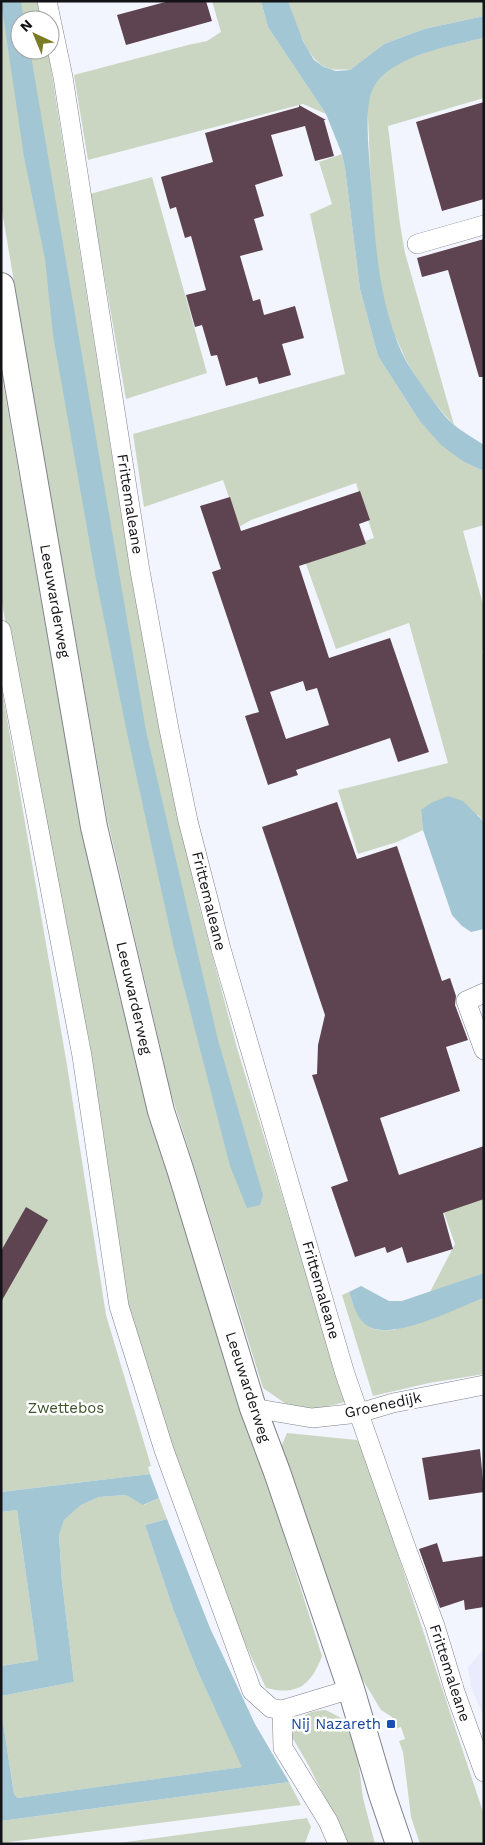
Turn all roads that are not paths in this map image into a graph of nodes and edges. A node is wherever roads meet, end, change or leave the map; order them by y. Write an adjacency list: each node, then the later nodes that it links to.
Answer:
1 (47, 1): 10 (street, Frittemaleane)
2 (484, 225): 3 (street)
3 (417, 244)
4 (1, 286): 9 (main road, Leeuwarderweg)
5 (1, 630): 12 (street)
6 (484, 993): 7 (street)
7 (484, 1050)
8 (484, 1385): 10 (street, Groenedijk)
9 (253, 1408): 10 (street, Groenedijk); 11 (main road, Leeuwarderweg)
10 (359, 1413): 13 (street, Frittemaleane)
11 (351, 1689): 12 (street); 15 (main road, Leeuwarderweg)
12 (282, 1710): 14 (street)
13 (484, 1772)
14 (338, 1844)
15 (399, 1844)

